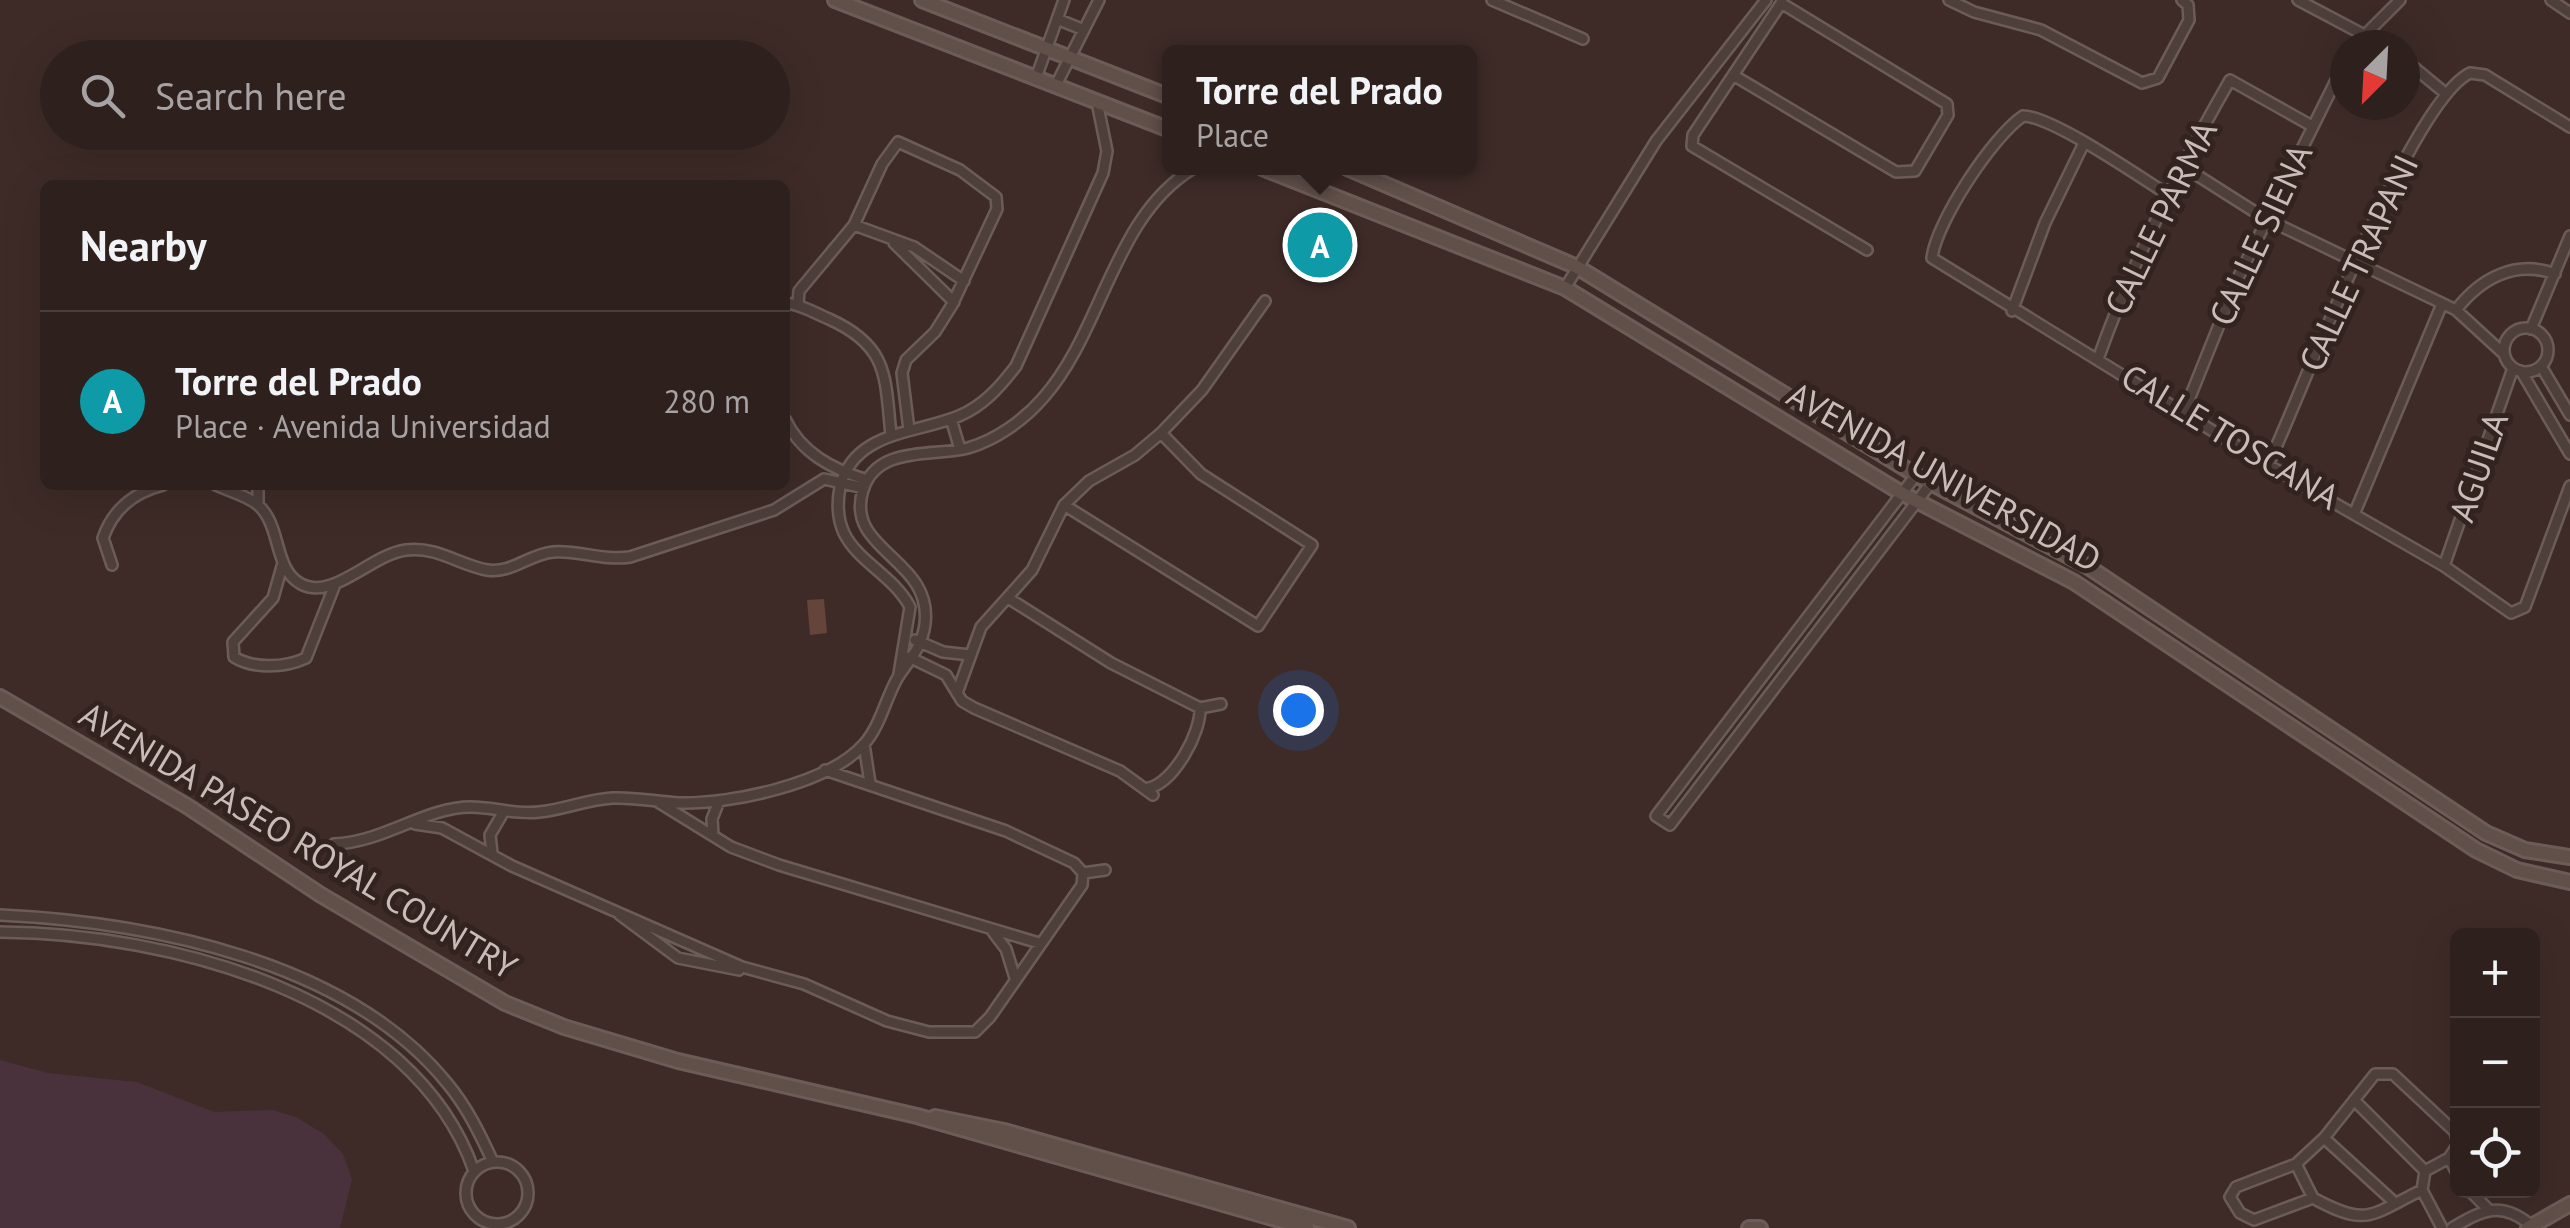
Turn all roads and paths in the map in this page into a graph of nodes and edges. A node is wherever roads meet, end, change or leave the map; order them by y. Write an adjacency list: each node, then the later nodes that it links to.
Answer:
1 (834, 0): 22 (main road)
2 (922, 0): 19 (main road)
3 (1064, 0): 14 (street)
4 (1099, 0): 15 (street)
5 (1492, 0): 18 (street)
6 (1766, 0): 44 (street)
7 (1949, 0): 8 (street)
8 (2182, 0)
9 (2400, 0): 17 (street)
10 (2551, 0): 13 (street)
11 (1782, 2): 23 (street); 23 (street)
12 (2301, 2): 16 (street)
13 (2570, 14)
14 (1057, 19): 15 (street); 19 (street)
15 (1084, 30): 20 (street)
16 (2356, 30)
17 (2365, 30)
18 (1583, 39)
19 (1047, 48): 20 (main road); 22 (street)
20 (1070, 58): 24 (street); 26 (main road)
21 (2420, 72): 27 (street)
22 (1037, 75): 24 (main road)
23 (1733, 75): 42 (street)
24 (1057, 83): 28 (main road)
25 (2330, 91): 29 (street, CALLE SIENA)
26 (1162, 93)
27 (2445, 93): 31 (street, CALLE TRAPANI); 43 (street, CALLE TRAPANI)
28 (1096, 99): 30 (main road); 66 (street)
29 (2312, 126): 33 (street, CALLE PARMA); 38 (street, CALLE SIENA)
30 (1162, 127)
31 (2570, 127)
32 (2084, 144): 37 (street); 54 (street); 54 (street, CALLE TOSCANA)
33 (2181, 165): 37 (street, CALLE PARMA); 38 (street)
34 (1182, 175): 71 (street)
35 (1280, 175): 47 (main road, AVENIDA UNIVERSIDAD)
36 (1364, 175): 44 (main road, AVENIDA UNIVERSIDAD)
37 (2167, 194): 59 (street, CALLE PARMA)
38 (2266, 219): 43 (street); 64 (street, CALLE SIENA)
39 (854, 225): 41 (street); 46 (street); 51 (street)
40 (2570, 236): 45 (street)
41 (894, 244): 46 (street); 49 (street)
42 (1867, 250)
43 (2356, 263): 52 (street); 73 (street, CALLE TRAPANI)
44 (1577, 267): 47 (street); 74 (main road, AVENIDA UNIVERSIDAD)
45 (2555, 274): 53 (street); 55 (street)
46 (964, 281): 49 (street)
47 (1565, 288): 82 (main road, AVENIDA UNIVERSIDAD)
48 (1265, 301): 69 (street)
49 (954, 302): 62 (street)
50 (790, 303): 51 (street)
51 (798, 304): 63 (street)
52 (2442, 304): 53 (street); 86 (street)
53 (2456, 310): 56 (street)
54 (2012, 311): 59 (street, CALLE TOSCANA)
55 (2531, 328): 57 (street); 60 (street)
56 (2488, 335): 57 (street); 58 (street)
57 (2506, 340): 58 (street)
58 (2504, 354): 61 (street)
59 (2098, 359): 64 (street, CALLE TOSCANA)
60 (2541, 366): 61 (street); 65 (street)
61 (2517, 369): 72 (street); 91 (street, AGUILA)
62 (902, 373): 63 (street); 68 (street)
63 (884, 378): 70 (street)
64 (2184, 412): 73 (street, CALLE TOSCANA)
65 (2570, 415)
66 (951, 419): 68 (street); 71 (street)
67 (790, 428): 75 (street)
68 (909, 430): 70 (street)
69 (1161, 434): 85 (street); 88 (street)
70 (890, 435): 75 (street)
71 (960, 449): 77 (street)
72 (2570, 454)
73 (2268, 466): 86 (street, CALLE TOSCANA)
74 (1916, 475): 76 (main road, AVENIDA UNIVERSIDAD); 82 (street)
75 (844, 477): 77 (street); 92 (street); 94 (street)
76 (1931, 483): 83 (street); 114 (main road, AVENIDA UNIVERSIDAD)
77 (866, 484): 95 (street)
78 (2570, 486): 91 (street, CALLE TOSCANA)
79 (150, 490): 90 (street)
80 (226, 490): 84 (street)
81 (258, 490): 84 (street)
82 (1902, 494): 83 (main road, AVENIDA UNIVERSIDAD); 83 (street)
83 (1917, 501): 117 (main road, AVENIDA UNIVERSIDAD)
84 (258, 505): 89 (street)
85 (1064, 505): 88 (street); 93 (street)
86 (2355, 512): 91 (street, CALLE TOSCANA)
87 (1324, 544): 88 (street)
88 (1312, 545)
89 (283, 560): 92 (street); 92 (street)
90 (112, 565)
91 (2444, 566)
92 (334, 587)
93 (1008, 598): 97 (street); 103 (street)
94 (908, 636): 95 (street); 96 (street)
95 (920, 642): 97 (street); 98 (street)
96 (903, 655): 98 (street); 99 (street)
97 (970, 656): 100 (street)
98 (914, 659): 99 (street); 100 (street)
99 (898, 677): 104 (street)
100 (957, 693): 103 (street)
101 (0, 697): 133 (main road, AVENIDA PASEO ROYAL COUNTRY)
102 (1221, 704): 103 (street)
103 (1200, 708)
104 (864, 744): 105 (street); 106 (street)
105 (826, 770): 106 (street); 108 (street)
106 (870, 783): 116 (street)
107 (656, 800): 108 (street); 109 (street); 111 (street)
108 (718, 801): 111 (street)
109 (504, 812): 110 (street); 113 (street)
110 (413, 823): 112 (street); 113 (street)
111 (715, 838): 120 (street)
112 (334, 844)
113 (494, 855): 118 (street)
114 (2570, 857)
115 (1105, 870): 116 (street)
116 (1083, 873): 122 (street)
117 (2570, 882)
118 (614, 910): 123 (street); 123 (street)
119 (0, 915): 129 (street)
120 (992, 931): 122 (street); 124 (street)
121 (0, 932): 131 (street)
122 (1039, 943): 124 (street)
123 (768, 976): 124 (street)
124 (1015, 978)
125 (2354, 1100): 126 (street); 127 (street); 132 (street)
126 (2450, 1127)
127 (2324, 1138): 130 (street); 137 (street)
128 (2449, 1158): 132 (street)
129 (493, 1162): 131 (street); 140 (street)
130 (2296, 1164): 135 (street); 135 (street)
131 (474, 1171): 141 (street)
132 (2425, 1171): 134 (street)
133 (1142, 1175): 143 (main road, AVENIDA PASEO ROYAL COUNTRY); 144 (main road, AVENIDA PASEO ROYAL COUNTRY)
134 (2422, 1190): 137 (street); 147 (street)
135 (2313, 1198): 137 (street)
136 (2477, 1198): 139 (street)
137 (2395, 1203)
138 (2570, 1204): 142 (main road)
139 (2488, 1208): 142 (street); 148 (street)
140 (514, 1224): 141 (street)
141 (497, 1226)
142 (2530, 1227)
143 (1307, 1228)
144 (1348, 1228)
145 (1749, 1228): 146 (main road)
146 (1760, 1228)
147 (2442, 1228)
148 (2452, 1228)

